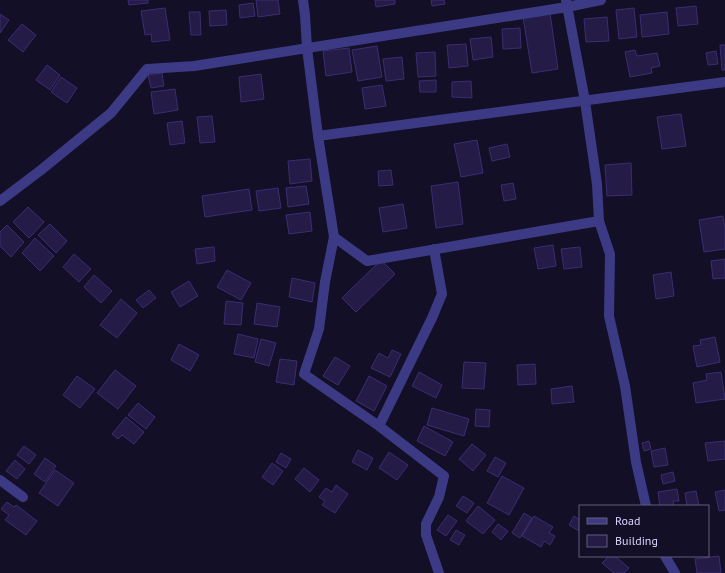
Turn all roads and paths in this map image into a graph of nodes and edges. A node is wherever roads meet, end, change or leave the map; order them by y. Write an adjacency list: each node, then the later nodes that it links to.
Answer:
1 (303, 0): 4 (street)
2 (601, 0): 3 (street)
3 (567, 4): 4 (street); 6 (street)
4 (307, 48): 7 (street); 8 (street)
5 (725, 82): 6 (street)
6 (585, 101): 7 (street); 9 (street)
7 (318, 136): 10 (street)
8 (0, 201)
9 (598, 221): 11 (street); 15 (street)
10 (334, 237): 11 (street); 12 (street)
11 (434, 249): 12 (street)
12 (379, 426): 17 (street)
13 (0, 480): 14 (street)
14 (23, 497)
15 (646, 505)
16 (666, 557): 18 (street)
17 (439, 573)
18 (676, 573)

